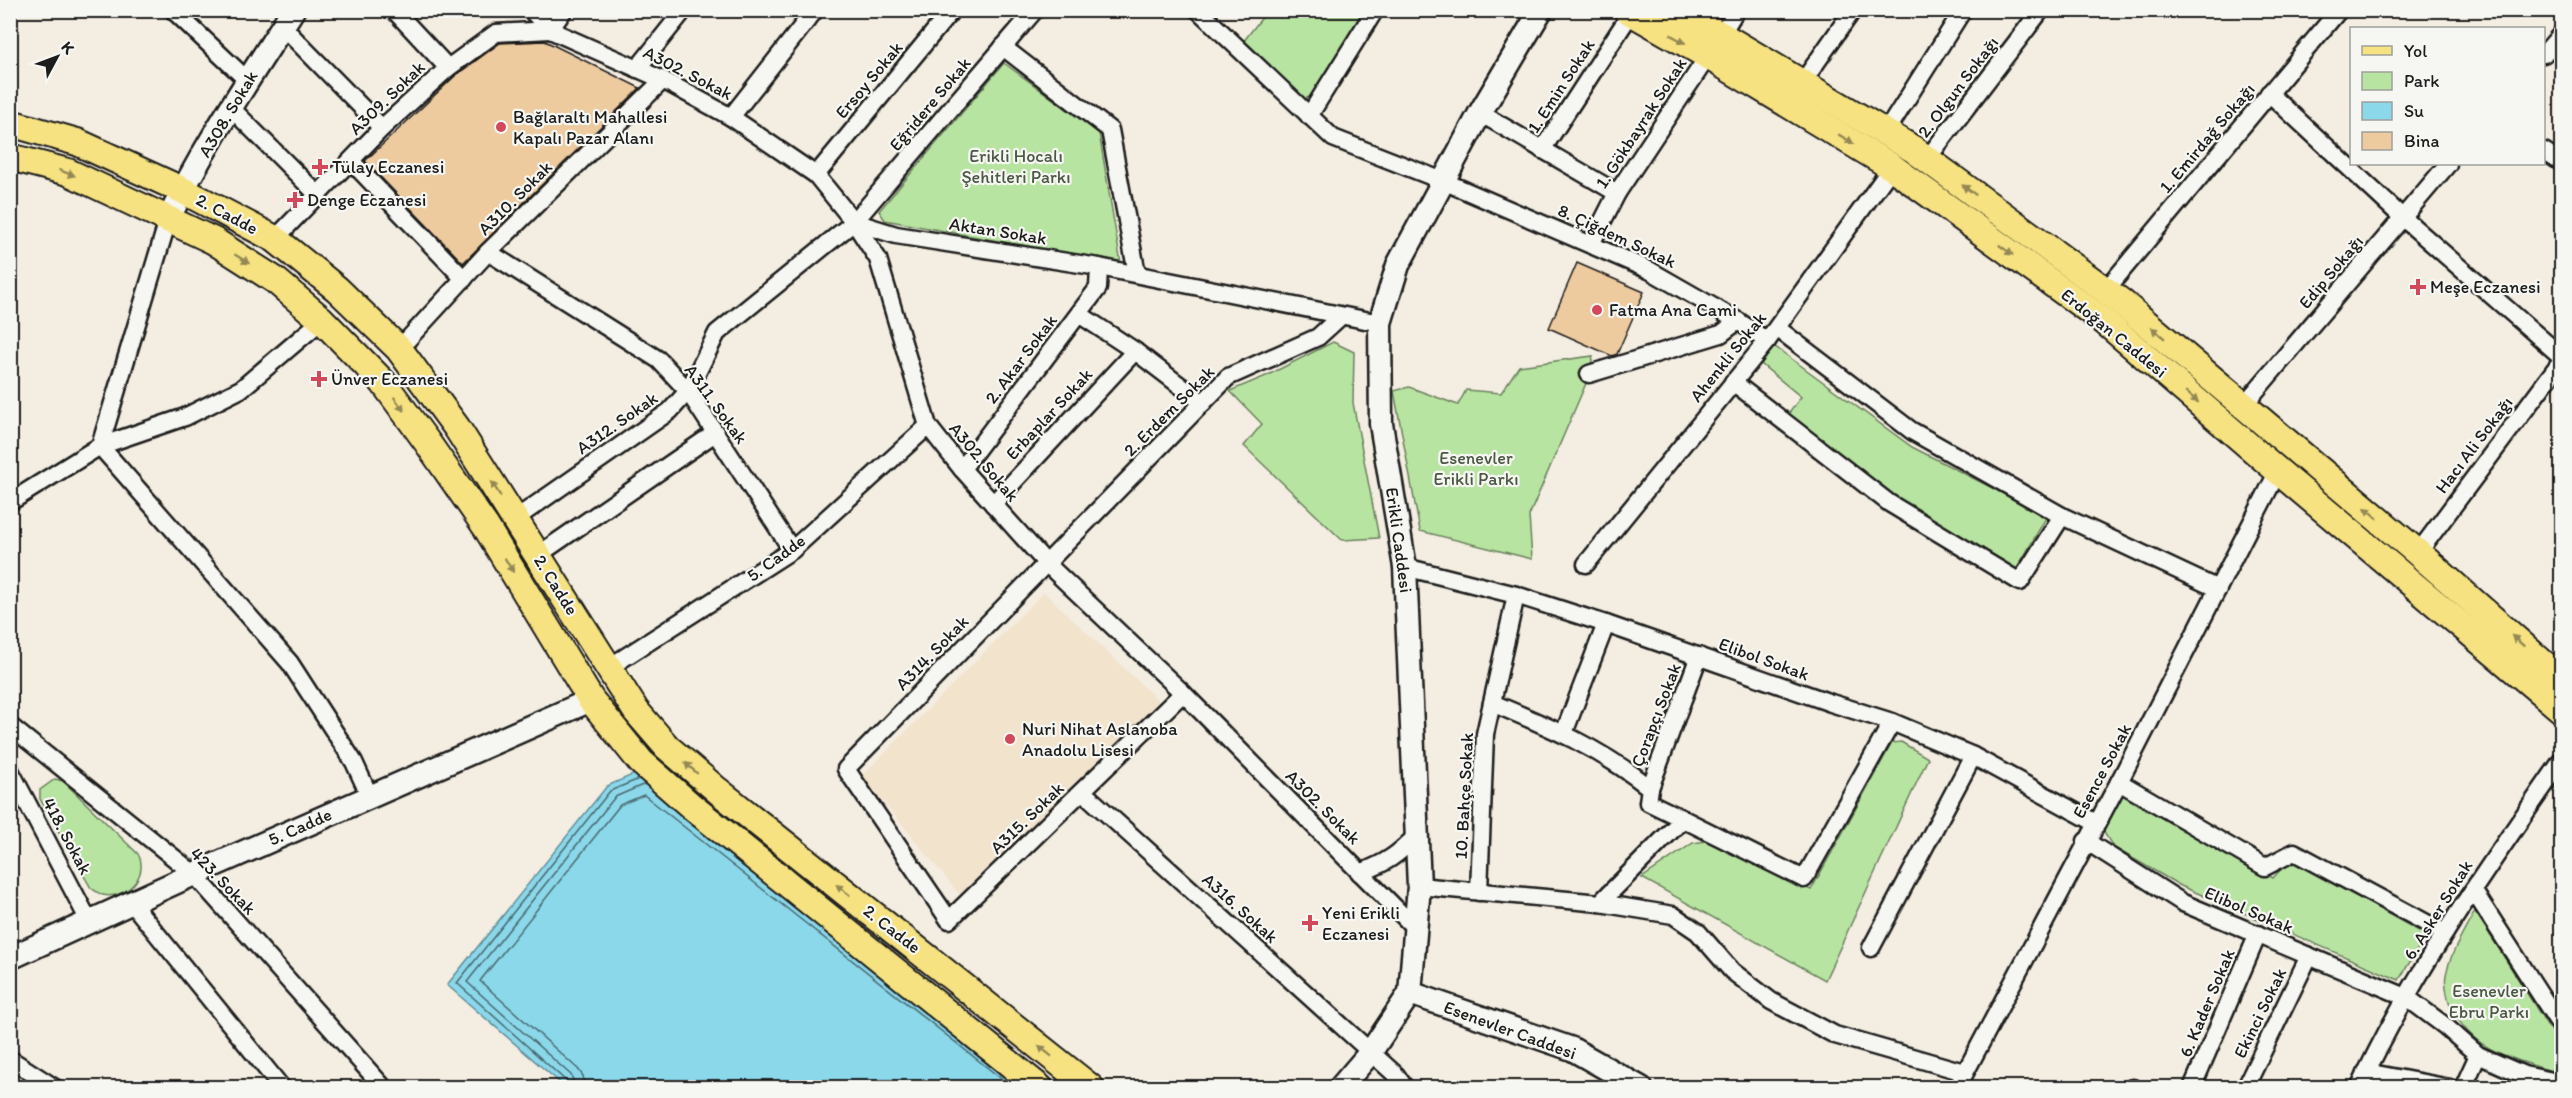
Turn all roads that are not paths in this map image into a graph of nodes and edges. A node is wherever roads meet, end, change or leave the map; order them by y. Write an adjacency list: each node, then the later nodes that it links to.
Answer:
1 (173, 10): 27 (street)
2 (394, 10): 25 (street)
3 (531, 10): 20 (street, A302. Sokak)
4 (564, 10): 20 (street)
5 (684, 10): 26 (street)
6 (815, 10): 34 (street)
7 (952, 10): 46 (street, Ersoy Sokak)
8 (1035, 10): 23 (street, Eğridere Sokak)
9 (1198, 10): 33 (street, 8. Çiğdem Sokak)
10 (1375, 10): 33 (street)
11 (1541, 10): 32 (main road, Erikli Caddesi)
12 (1674, 10): 22 (main road, Erdoğan Caddesi)
13 (1736, 10): 22 (street, 1. Gökbayrak Sokak)
14 (1853, 10): 29 (street)
15 (1963, 10): 37 (street)
16 (2041, 10): 41 (street, 2. Olgun Sokağı)
17 (2339, 10): 30 (street, 1. Emirdağ Sokağı)
18 (1629, 11): 22 (main road, Erdoğan Caddesi, one-way to 22); 38 (street, 1. Emin Sokak)
19 (288, 19): 27 (main road, A308. Sokak); 36 (street)
20 (550, 30): 25 (street, A309. Sokak); 26 (street, A302. Sokak)
21 (2562, 33): 24 (street)
22 (1714, 45): 29 (main road, Erdoğan Caddesi); 45 (main road, Erdoğan Caddesi, one-way to 45); 49 (street, 1. Gökbayrak Sokak)
23 (1003, 48): 53 (street, Eğridere Sokak); 58 (street)
24 (2545, 53)
25 (448, 68): 36 (street, A309. Sokak)
26 (637, 69): 28 (street, A302. Sokak)
27 (247, 80): 31 (main road, A308. Sokak)
28 (663, 80): 34 (street, A302. Sokak); 56 (street, A310. Sokak)
29 (1802, 83): 37 (main road, Erdoğan Caddesi)
30 (2270, 93): 51 (street); 60 (street, 1. Emirdağ Sokağı)
31 (230, 107): 48 (main road, A308. Sokak); 50 (street)
32 (1480, 113): 38 (street); 47 (main road, Erikli Caddesi)
33 (1309, 116): 47 (street, 8. Çiğdem Sokak)
34 (731, 117): 46 (street, A302. Sokak)
35 (10, 123): 48 (main road, 2. Cadde)
36 (382, 128): 42 (street, A309. Sokak)
37 (1886, 132): 41 (main road, Erdoğan Caddesi)
38 (1542, 150): 49 (street)
39 (2545, 152): 43 (street)
40 (10, 157): 52 (main road, 2. Cadde, one-way to 52)
41 (1927, 159): 60 (main road, Erdoğan Caddesi, one-way to 41)
42 (351, 161): 50 (street, A309. Sokak); 59 (street)
43 (2562, 163)
44 (2447, 165): 51 (street, Edip Sokağı)
45 (1892, 167): 66 (street, Ahenkli Sokak); 79 (main road, Erdoğan Caddesi, one-way to 79)
46 (816, 175): 53 (street, A302. Sokak)
47 (1443, 181): 55 (street, 8. Çiğdem Sokak); 65 (main road, Erikli Caddesi)
48 (182, 190): 52 (main road, A308. Sokak); 54 (main road, 2. Cadde)
49 (1617, 193): 55 (street, 1. Gökbayrak Sokak)
50 (318, 195): 54 (street, A309. Sokak)
51 (2403, 217): 69 (street); 74 (street, Edip Sokağı)
52 (168, 220): 63 (main road, 2. Cadde, one-way to 63); 77 (street)
53 (854, 222): 57 (street, Aktan Sokak); 72 (street, A312. Sokak); 75 (street, A302. Sokak)
54 (275, 239): 67 (main road, 2. Cadde)
55 (1591, 244): 64 (street, 8. Çiğdem Sokak)
56 (488, 252): 59 (street, A310. Sokak); 72 (street, A311. Sokak)
57 (1100, 267): 58 (street, Aktan Sokak); 61 (street, 2. Akar Sokak)
58 (1137, 274): 62 (street, Aktan Sokak)
59 (464, 279): 67 (street, A310. Sokak)
60 (2105, 291): 74 (main road, Erdoğan Caddesi, one-way to 60)
61 (1079, 314): 68 (street); 78 (street, 2. Akar Sokak)
62 (1341, 316): 65 (street, Aktan Sokak); 73 (street, 2. Erdem Sokak)
63 (322, 320): 77 (street); 97 (main road, 2. Cadde, one-way to 97)
64 (1738, 321): 66 (street, 8. Çiğdem Sokak); 70 (street)
65 (1380, 323): 89 (main road, Erikli Caddesi)
66 (1772, 334): 71 (street, Ahenkli Sokak); 82 (street, 8. Çiğdem Sokak)
67 (399, 349): 83 (main road, 2. Cadde, one-way to 67)
68 (1135, 351): 73 (street); 81 (street, Erbaplar Sokak)
69 (2562, 358): 85 (street, Hacı Ali Sokağı)
70 (1589, 374)
71 (1733, 382): 82 (street); 88 (street, Ahenkli Sokak)
72 (688, 392): 76 (street, A311. Sokak); 83 (street, A312. Sokak)
73 (1203, 403): 87 (street, 2. Erdem Sokak)
74 (2243, 406): 85 (main road, Erdoğan Caddesi, one-way to 74)
75 (928, 426): 78 (street, A302. Sokak); 84 (street, 5. Cadde)
76 (715, 433): 84 (street, A311. Sokak); 86 (street)
77 (100, 446): 80 (street); 109 (street)
78 (962, 469): 81 (street, A302. Sokak)
79 (2278, 471): 90 (street, Esence Sokak); 99 (main road, Erdoğan Caddesi)
80 (10, 502)
81 (993, 504): 87 (street, A302. Sokak)
82 (2062, 516): 90 (street, 8. Çiğdem Sokak)
83 (515, 519): 86 (main road, 2. Cadde)
84 (792, 550): 94 (street, 5. Cadde)
85 (2418, 553): 95 (main road, Erdoğan Caddesi, one-way to 85)
86 (538, 555): 94 (main road, 2. Cadde)
87 (1047, 564): 96 (street, A302. Sokak); 121 (street, A314. Sokak)
88 (1586, 564)
89 (1406, 567): 91 (street, Elibol Sokak); 112 (main road, Erikli Caddesi)
90 (2218, 589): 106 (street, Esence Sokak)
91 (1516, 595): 92 (street, Elibol Sokak); 98 (street, 10. Bahçe Sokak)
92 (1606, 624): 93 (street, Elibol Sokak); 102 (street)
93 (1700, 656): 100 (street, Elibol Sokak); 107 (street, Çorapçı Sokak)
94 (608, 668): 143 (main road, 2. Cadde, one-way to 94)
95 (2562, 680)
96 (1183, 693): 108 (street, A315. Sokak); 114 (street, A302. Sokak)
97 (591, 700): 109 (main road, 5. Cadde); 142 (main road, 2. Cadde)
98 (1492, 703): 102 (street); 118 (street, 10. Bahçe Sokak)
99 (2562, 710)
100 (1892, 722): 103 (street, Elibol Sokak); 110 (street)
101 (10, 726): 115 (street, 423. Sokak)
102 (1564, 733): 107 (street)
103 (1972, 756): 111 (street, Elibol Sokak); 126 (street)
104 (2562, 760): 117 (street, 6. Asker Sokak)
105 (10, 770): 122 (street, 418. Sokak)
106 (2119, 782): 111 (street, Esence Sokak); 124 (street)
107 (1650, 788): 110 (street)
108 (1083, 792): 121 (street, A315. Sokak); 132 (street, A316. Sokak)
109 (370, 797): 115 (main road, 5. Cadde)
110 (1683, 819): 120 (street)
111 (2096, 823): 113 (street, Esence Sokak)
112 (1417, 835): 114 (street); 116 (main road, Erikli Caddesi)
113 (2086, 841): 125 (street, Elibol Sokak); 135 (street, Esence Sokak)
114 (1360, 873): 123 (street, A302. Sokak)
115 (194, 874): 119 (main road, 5. Cadde); 141 (street, 423. Sokak)
116 (1419, 886): 118 (street); 123 (main road, Erikli Caddesi)
117 (2473, 890): 124 (street, 6. Asker Sokak); 131 (street)
118 (1479, 891): 120 (street)
119 (130, 902): 122 (main road, 5. Cadde); 140 (street)
120 (1600, 903): 135 (street)
121 (949, 920)
122 (89, 921): 128 (main road, 5. Cadde)
123 (1416, 929): 129 (main road, Erikli Caddesi)
124 (2445, 933): 130 (street, 6. Asker Sokak)
125 (2258, 934): 127 (street, Elibol Sokak); 147 (street, 6. Kader Sokak)
126 (1871, 948)
127 (2309, 956): 130 (street, Elibol Sokak); 148 (street, Ekinci Sokak)
128 (10, 958)
129 (1410, 993): 132 (main road, Erikli Caddesi); 146 (main road, Esenevler Caddesi)
130 (2406, 997): 133 (street, Elibol Sokak); 136 (street, 6. Asker Sokak)
131 (2562, 1028)
132 (1370, 1053): 144 (main road, Erikli Caddesi); 145 (street, A316. Sokak)
133 (2478, 1055): 137 (street, Elibol Sokak); 150 (street)
134 (12, 1061): 139 (street)
135 (1960, 1080)
136 (2362, 1080): 149 (street)
137 (2522, 1081): 138 (street, Elibol Sokak)
138 (2562, 1083)
139 (55, 1088)
140 (282, 1088)
141 (384, 1088)
142 (1040, 1088)
143 (1090, 1088)
144 (1340, 1088)
145 (1405, 1088)
146 (1641, 1088)
147 (2192, 1088)
148 (2246, 1088)
149 (2450, 1088)
150 (2463, 1088)

